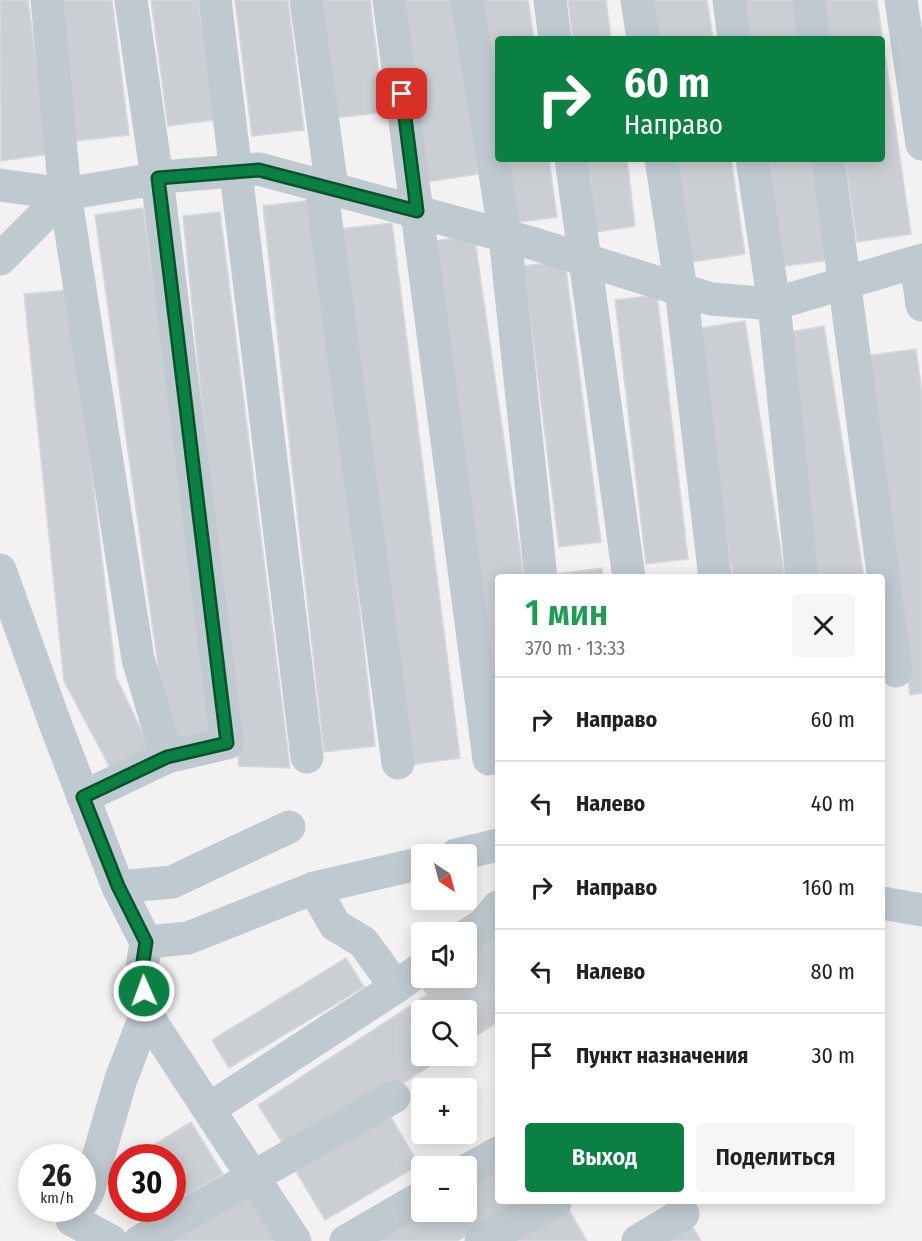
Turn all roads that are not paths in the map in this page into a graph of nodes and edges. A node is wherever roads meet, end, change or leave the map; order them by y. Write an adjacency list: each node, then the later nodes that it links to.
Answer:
1 (47, 0): 25 (street)
2 (131, 0): 22 (street)
3 (215, 0): 21 (street)
4 (306, 0): 24 (street)
5 (389, 0): 26 (street)
6 (467, 0): 27 (street)
7 (550, 0): 12 (street)
8 (637, 0): 13 (street)
9 (729, 0): 14 (street)
10 (809, 0): 15 (street)
11 (901, 0): 16 (street)
12 (555, 36)
13 (643, 36)
14 (734, 36)
15 (813, 36)
16 (922, 144)
17 (571, 162): 29 (street)
18 (661, 162): 32 (street)
19 (752, 162): 33 (street)
20 (828, 162): 31 (street)
21 (237, 171): 22 (street); 24 (street); 44 (street)
22 (158, 178): 25 (street); 43 (street)
23 (0, 185): 25 (street)
24 (326, 186): 26 (street); 46 (street)
25 (65, 194): 28 (street); 43 (street)
26 (417, 211): 27 (street); 45 (street)
27 (505, 236): 29 (street); 36 (street)
28 (0, 259)
29 (585, 259): 32 (street); 37 (street)
30 (919, 261): 31 (street); 34 (street)
31 (843, 283): 33 (street); 40 (street)
32 (681, 289): 33 (street); 38 (street)
33 (774, 304): 39 (street)
34 (922, 305)
35 (0, 570): 47 (street)
36 (541, 574)
37 (628, 574)
38 (715, 574)
39 (802, 574)
40 (883, 574)
41 (885, 590): 42 (street)
42 (896, 671)
43 (167, 757): 47 (street)
44 (307, 757)
45 (489, 759)
46 (398, 763)
47 (83, 797): 52 (street)
48 (289, 828): 52 (street)
49 (495, 846): 50 (street)
50 (477, 850)
51 (411, 866): 53 (street)
52 (118, 886): 58 (street)
53 (314, 888): 58 (street); 59 (street)
54 (885, 904): 55 (street)
55 (922, 910)
56 (495, 911): 57 (street)
57 (477, 929)
58 (146, 942): 60 (street)
59 (409, 978): 62 (street)
60 (146, 1014): 62 (street); 64 (street)
61 (394, 1097): 66 (street)
62 (209, 1110): 66 (street)
63 (495, 1155): 65 (street)
64 (96, 1165)
65 (477, 1165)
66 (253, 1176): 72 (street); 73 (street)
67 (411, 1203): 74 (street)
68 (551, 1204): 75 (street)
69 (683, 1214): 76 (street)
70 (80, 1222): 71 (street)
71 (111, 1241)
72 (140, 1241)
73 (296, 1241)
74 (346, 1241)
75 (481, 1241)
76 (638, 1241)

